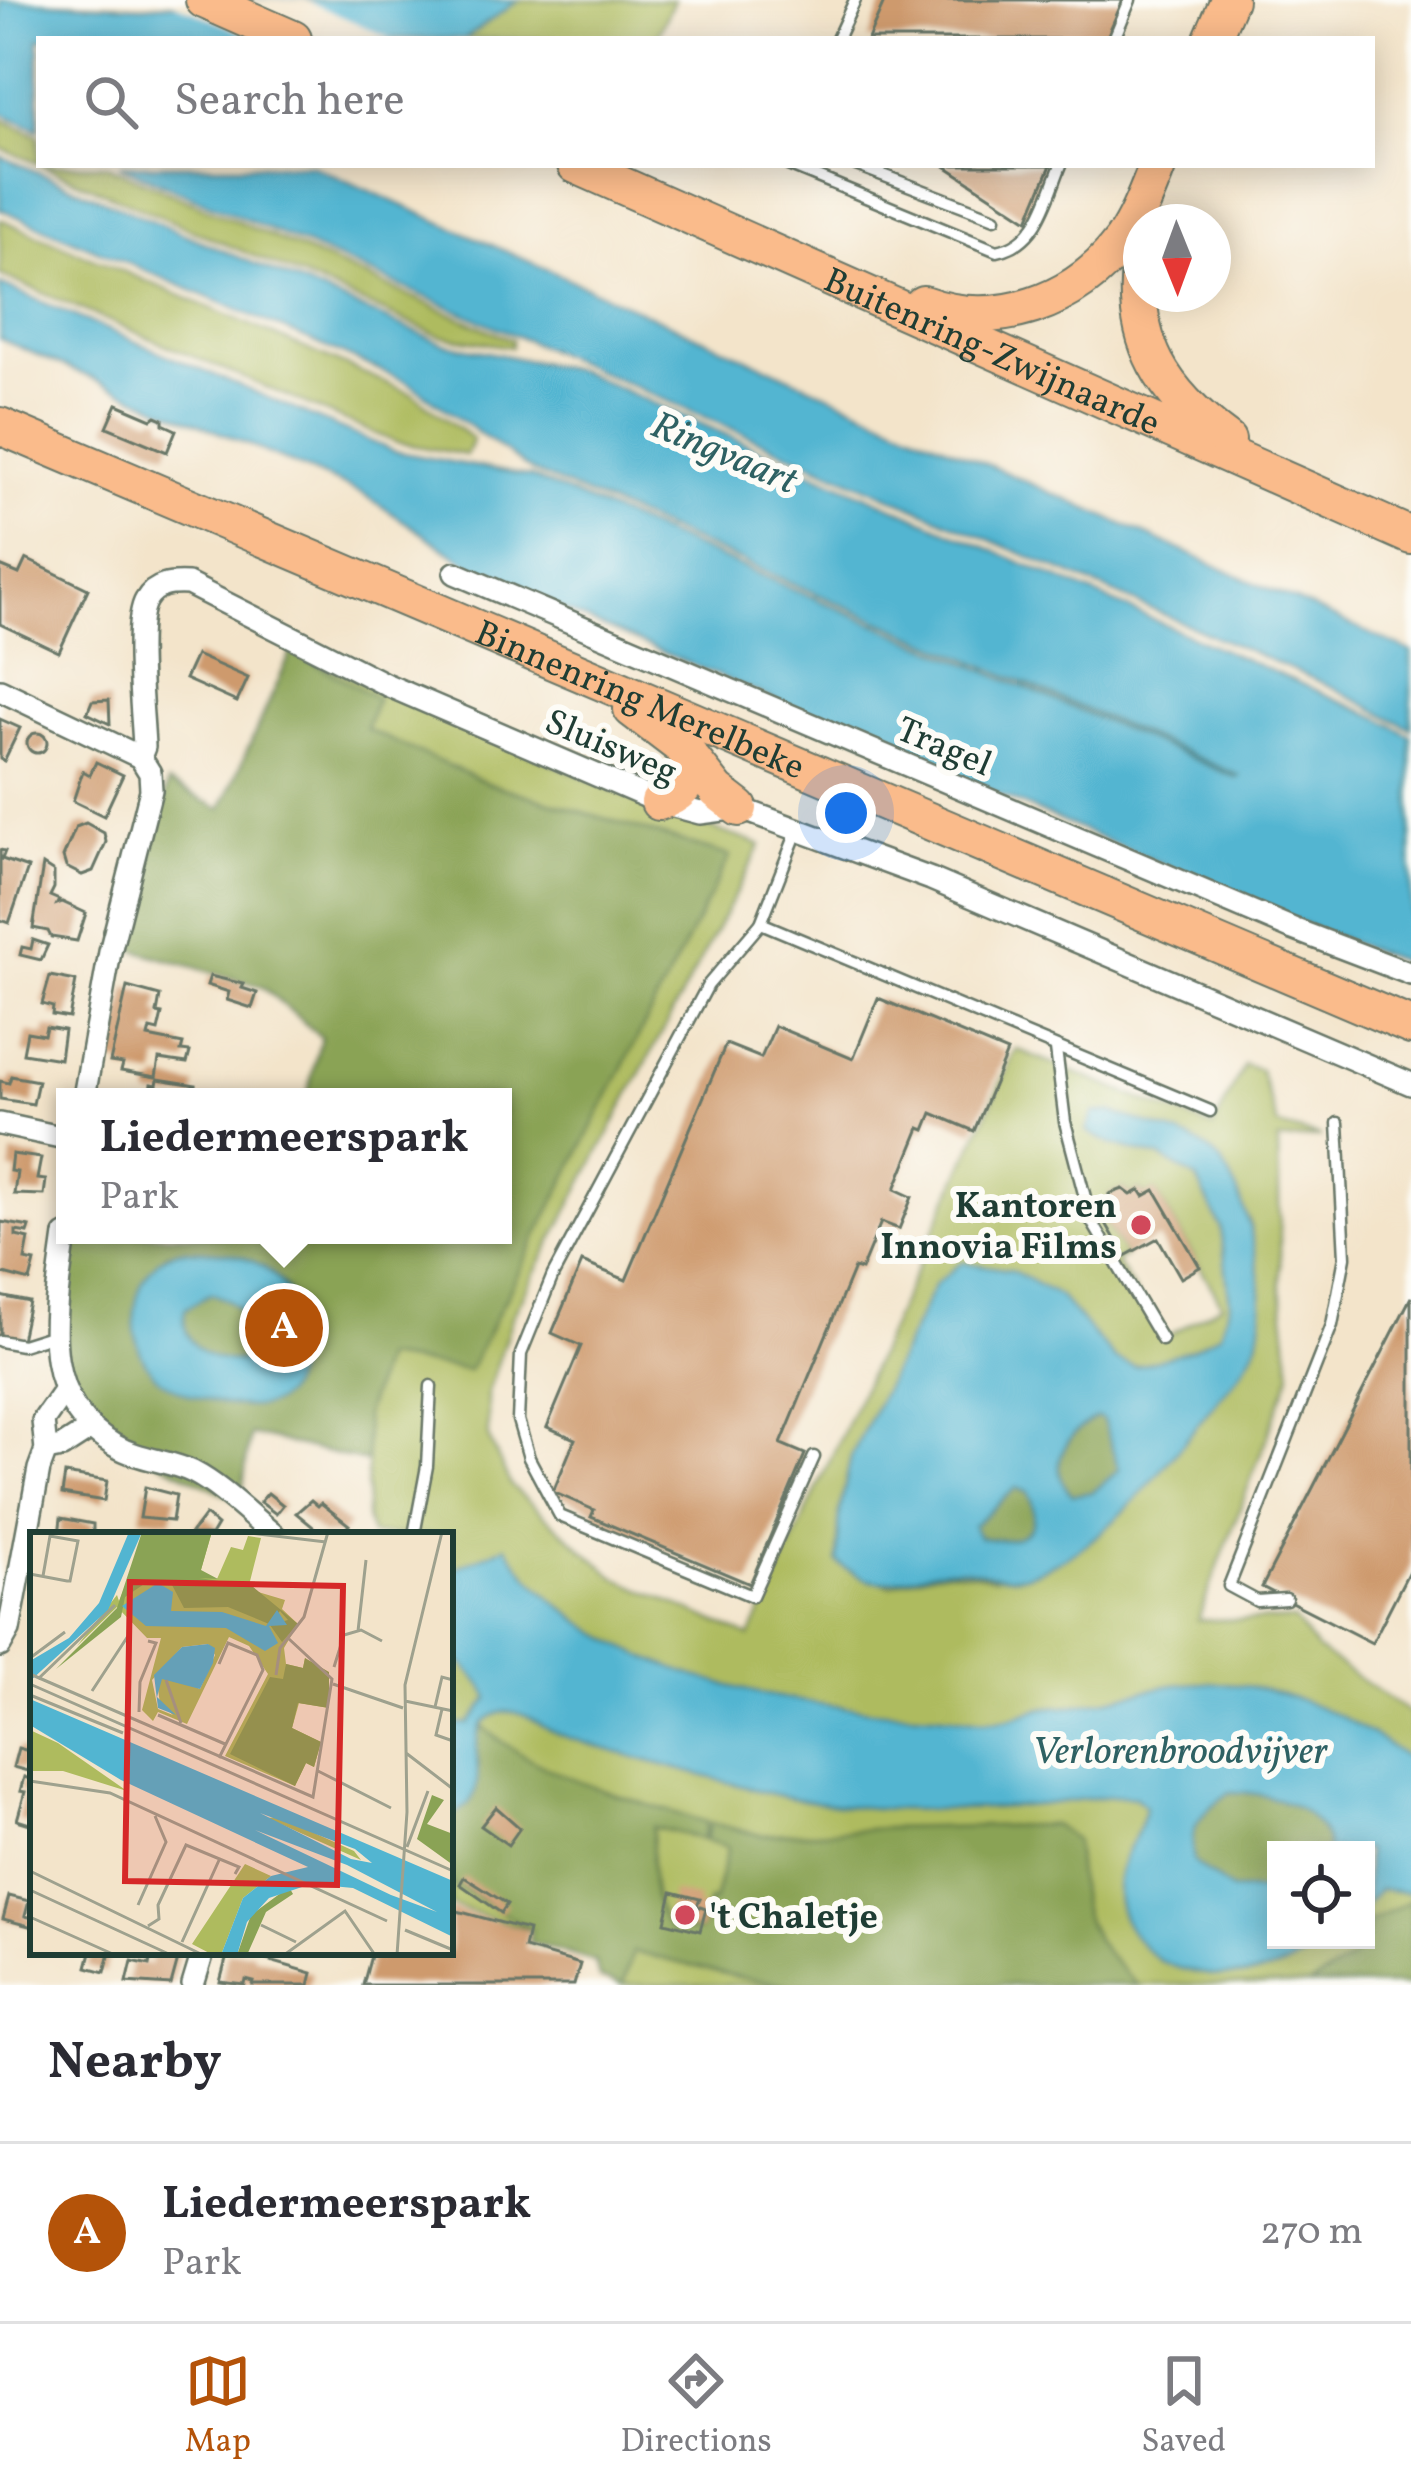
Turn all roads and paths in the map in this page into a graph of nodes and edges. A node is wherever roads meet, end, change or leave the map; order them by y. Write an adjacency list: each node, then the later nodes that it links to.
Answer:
1 (205, 0): 6 (highway)
2 (854, 0): 7 (lane)
3 (1130, 0): 8 (lane)
4 (1229, 0): 9 (highway)
5 (1249, 0): 10 (highway)
6 (285, 36)
7 (838, 36)
8 (1115, 36)
9 (1213, 36)
10 (1233, 36)
11 (583, 168): 19 (highway, Buitenring-Zwijnaarde)
12 (795, 168): 14 (lane)
13 (864, 168): 18 (lane)
14 (1060, 168)
15 (1157, 168): 19 (highway)
16 (1177, 168): 17 (highway)
17 (1162, 204)
18 (995, 218)
19 (875, 299): 24 (highway, Buitenring-Zwijnaarde)
20 (1140, 312): 24 (highway)
21 (0, 426): 23 (highway, Binnenring Merelbeke)
22 (0, 446): 23 (highway)
23 (101, 468): 27 (highway, Binnenring Merelbeke)
24 (1305, 491): 25 (highway, Buitenring-Zwijnaarde)
25 (1411, 536)
26 (455, 573): 35 (street, Tragel)
27 (591, 677): 30 (highway); 36 (highway, Binnenring Merelbeke)
28 (0, 690): 29 (street)
29 (140, 757): 31 (street, Sluisweg); 39 (street)
30 (696, 768): 31 (highway); 32 (highway)
31 (659, 802): 32 (street, Sluisweg)
32 (739, 808): 33 (street, Sluisweg)
33 (798, 829): 34 (lane); 38 (street, Sluisweg)
34 (761, 923): 37 (lane); 52 (lane)
35 (1411, 974)
36 (1411, 1026)
37 (1056, 1048): 40 (lane); 46 (lane)
38 (1411, 1084)
39 (87, 1088)
40 (1210, 1111)
41 (1338, 1123): 55 (lane)
42 (0, 1124): 43 (street)
43 (56, 1136)
44 (64, 1244): 45 (street)
45 (54, 1334): 47 (lane); 49 (street)
46 (1162, 1340)
47 (0, 1341)
48 (431, 1386): 54 (lane)
49 (64, 1391): 50 (street); 51 (street)
50 (90, 1429): 51 (street); 53 (street)
51 (46, 1450): 56 (street)
52 (814, 1457)
53 (270, 1532)
54 (415, 1532)
55 (1286, 1599)
56 (0, 1646)
57 (202, 1955): 58 (street)
58 (193, 1985)

